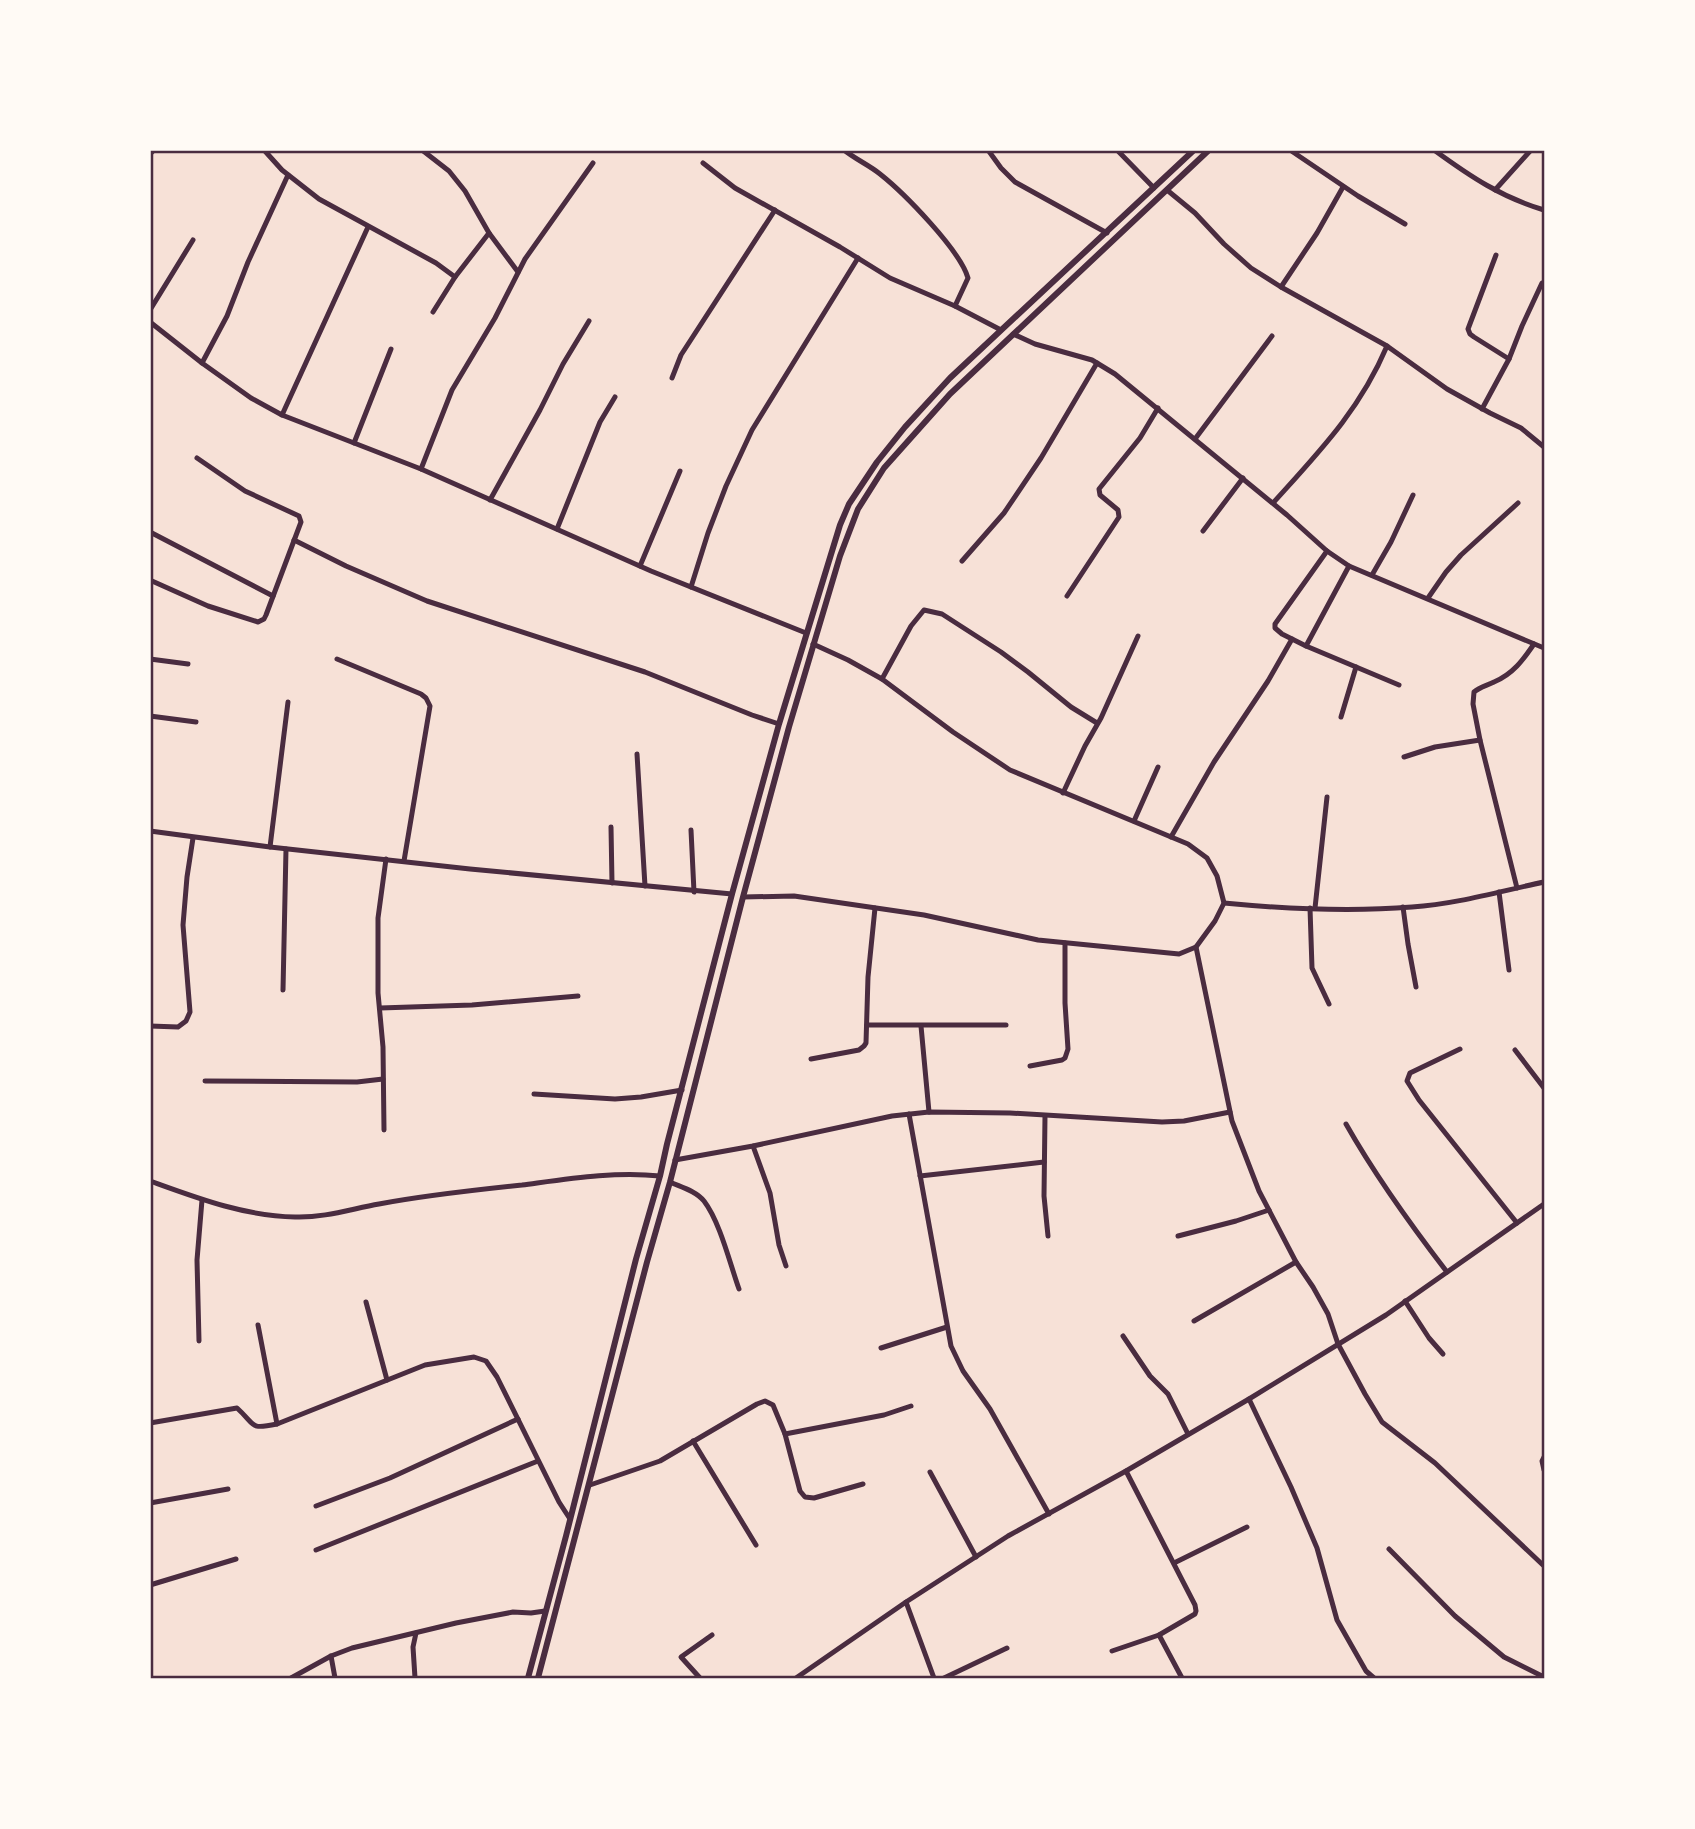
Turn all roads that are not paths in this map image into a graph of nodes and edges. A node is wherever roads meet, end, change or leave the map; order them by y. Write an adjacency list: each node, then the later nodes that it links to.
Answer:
1 (264, 150): 13 (street)
2 (422, 150): 22 (street)
3 (844, 150): 31 (street)
4 (988, 150): 23 (street)
5 (1117, 150): 15 (street)
6 (1195, 150): 10 (street); 15 (street)
7 (1290, 150): 14 (street)
8 (1434, 150): 17 (street)
9 (1531, 150): 17 (street)
10 (1207, 153): 16 (street)
11 (593, 163): 27 (street)
12 (703, 163): 18 (street)
13 (288, 174): 21 (street); 42 (street)
14 (1343, 187): 20 (street); 30 (street)
15 (1154, 188): 23 (street)
16 (1167, 190): 30 (street); 37 (street)
17 (1495, 190): 19 (street)
18 (775, 210): 26 (street); 44 (street)
19 (1545, 210)
20 (1405, 224)
21 (368, 227): 28 (street); 48 (street)
22 (489, 233): 27 (street); 28 (street)
23 (1107, 233): 36 (street)
24 (193, 240): 32 (street)
25 (1496, 255): 41 (street)
26 (858, 258): 31 (street); 70 (street)
27 (518, 272): 53 (street)
28 (455, 277): 33 (street)
29 (1542, 283): 41 (street)
30 (1281, 287): 39 (street)
31 (955, 306): 36 (street)
32 (150, 310)
33 (433, 312)
34 (589, 321): 57 (street)
35 (150, 322): 42 (street)
36 (1001, 330): 74 (street)
37 (1013, 334): 43 (street); 78 (street)
38 (1272, 336): 49 (street)
39 (1387, 346): 47 (street); 58 (street)
40 (391, 349): 50 (street)
41 (1509, 359): 47 (street)
42 (202, 363): 48 (street)
43 (1097, 363): 46 (street); 65 (street)
44 (672, 378)
45 (614, 397): 60 (street)
46 (1158, 408): 49 (street); 72 (street)
47 (1482, 409): 51 (street)
48 (282, 415): 50 (street)
49 (1195, 439): 55 (street)
50 (354, 443): 53 (street)
51 (1545, 447)
52 (197, 458): 63 (street)
53 (421, 469): 57 (street)
54 (680, 471): 66 (street)
55 (1243, 478): 58 (street); 61 (street)
56 (1413, 495): 68 (street)
57 (490, 500): 60 (street)
58 (1273, 503): 64 (street)
59 (1518, 503): 73 (street)
60 (557, 529): 66 (street)
61 (1203, 531)
62 (150, 532): 71 (street)
63 (294, 540): 71 (street); 92 (street)
64 (1327, 551): 67 (street); 76 (street)
65 (962, 561)
66 (640, 566): 70 (street)
67 (1349, 566): 68 (street); 79 (street)
68 (1372, 575): 73 (street)
69 (152, 581): 71 (street)
70 (691, 587): 74 (street)
71 (273, 596)
72 (1067, 596)
73 (1428, 598): 77 (street)
74 (806, 633): 92 (street)
75 (1138, 636): 91 (street)
76 (1292, 639): 79 (street); 103 (street)
77 (1534, 643): 80 (street); 93 (street)
78 (813, 644): 85 (street); 116 (street)
79 (1306, 646): 84 (street)
80 (1545, 648)
81 (150, 659): 83 (street)
82 (337, 659): 108 (street)
83 (188, 664)
84 (1356, 667): 86 (street); 89 (street)
85 (882, 679): 91 (street); 97 (street)
86 (1399, 685)
87 (288, 702): 105 (street)
88 (150, 716): 90 (street)
89 (1341, 717)
90 (196, 722)
91 (1097, 723): 97 (street)
92 (779, 724): 115 (street)
93 (1480, 740): 95 (street); 112 (street)
94 (637, 754): 111 (street)
95 (1404, 757)
96 (1158, 767): 99 (street)
97 (1063, 793): 99 (street)
98 (1327, 797): 120 (street)
99 (1134, 821): 103 (street)
100 (611, 827): 110 (street)
101 (691, 830): 113 (street)
102 (150, 831): 104 (street)
103 (1171, 836): 117 (street)
104 (193, 838): 105 (street); 131 (street)
105 (270, 847): 106 (street)
106 (286, 849): 107 (street); 125 (street)
107 (386, 859): 108 (street); 128 (street)
108 (404, 861): 110 (street)
109 (1545, 882): 112 (street)
110 (612, 883): 111 (street)
111 (645, 886): 113 (street)
112 (1517, 888): 114 (street)
113 (694, 891): 115 (street)
114 (1499, 892): 118 (street); 123 (street)
115 (732, 894): 140 (street)
116 (743, 897): 119 (street); 149 (street)
117 (1224, 903): 120 (street); 122 (street)
118 (1403, 907): 120 (street); 124 (street)
119 (874, 908): 121 (street); 129 (street)
120 (1313, 908): 127 (street)
121 (1065, 943): 122 (street); 136 (street)
122 (1196, 947): 143 (street)
123 (1509, 970)
124 (1416, 987)
125 (283, 990)
126 (578, 996): 128 (street)
127 (1329, 1004)
128 (380, 1008): 137 (street)
129 (867, 1025): 132 (street); 135 (street)
130 (1006, 1025): 132 (street)
131 (150, 1026)
132 (921, 1026): 142 (street)
133 (1460, 1049): 158 (street)
134 (1515, 1050): 139 (street)
135 (811, 1059)
136 (1030, 1066)
137 (383, 1079): 138 (street); 147 (street)
138 (205, 1081)
139 (1545, 1088)
140 (682, 1090): 141 (street); 151 (street)
141 (534, 1094)
142 (929, 1112): 144 (street); 145 (street)
143 (1230, 1112): 145 (street); 157 (street)
144 (909, 1114): 148 (street); 152 (street)
145 (1045, 1116): 150 (street)
146 (1346, 1124): 165 (street)
147 (384, 1130)
148 (753, 1146): 149 (street); 164 (street)
149 (675, 1160): 154 (street)
150 (1044, 1162): 152 (street); 160 (street)
151 (660, 1176): 155 (street); 159 (street)
152 (920, 1176): 171 (street)
153 (150, 1181): 155 (street)
154 (670, 1182): 162 (street); 166 (street)
155 (202, 1200): 173 (street)
156 (1545, 1204): 158 (street)
157 (1269, 1210): 161 (street); 163 (street)
158 (1517, 1223): 165 (street)
159 (643, 1236): 162 (street); 197 (street)
160 (1048, 1236)
161 (1178, 1236)
162 (654, 1238): 192 (street)
163 (1296, 1262): 169 (street); 174 (street)
164 (786, 1266)
165 (1447, 1272): 167 (street)
166 (739, 1289)
167 (1405, 1301): 174 (street); 176 (street)
168 (366, 1302): 177 (street)
169 (1194, 1321)
170 (258, 1325): 182 (street)
171 (947, 1327): 175 (street); 196 (street)
172 (1123, 1336): 184 (street)
173 (199, 1340)
174 (1338, 1344): 178 (street); 205 (street)
175 (881, 1349)
176 (1443, 1354)
177 (387, 1380): 180 (street); 182 (street)
178 (1249, 1399): 184 (street); 228 (street)
179 (911, 1406): 183 (street)
180 (518, 1419): 187 (street); 195 (street)
181 (150, 1423): 182 (street)
182 (277, 1424)
183 (785, 1434): 185 (street); 191 (street)
184 (1188, 1434): 189 (street)
185 (693, 1441): 192 (street); 199 (street)
186 (1545, 1457): 188 (street)
187 (538, 1461): 197 (street); 201 (street)
188 (1545, 1470)
189 (1126, 1471): 196 (street); 204 (street)
190 (930, 1472): 202 (street)
191 (863, 1484)
192 (590, 1485): 216 (street)
193 (228, 1489): 194 (street)
194 (150, 1503)
195 (316, 1506)
196 (1049, 1514): 202 (street)
197 (570, 1518): 208 (street)
198 (1247, 1527): 204 (street)
199 (756, 1545)
200 (1389, 1549): 217 (street)
201 (316, 1550)
202 (976, 1557): 207 (street)
203 (236, 1559): 206 (street)
204 (1174, 1563): 211 (street)
205 (1545, 1566)
206 (150, 1586)
207 (906, 1602): 224 (street); 225 (street)
208 (545, 1611): 209 (street); 215 (street)
209 (416, 1633): 214 (street); 220 (street)
210 (712, 1635): 223 (street)
211 (1159, 1635): 213 (street); 227 (street)
212 (1007, 1648): 226 (street)
213 (1112, 1651)
214 (331, 1656): 218 (street); 219 (street)
215 (532, 1663): 216 (street); 221 (street)
216 (542, 1665): 222 (street)
217 (1545, 1677)
218 (291, 1678)
219 (335, 1678)
220 (415, 1678)
221 (528, 1678)
222 (538, 1678)
223 (700, 1678)
224 (796, 1678)
225 (934, 1678)
226 (944, 1678)
227 (1182, 1678)
228 (1374, 1678)

